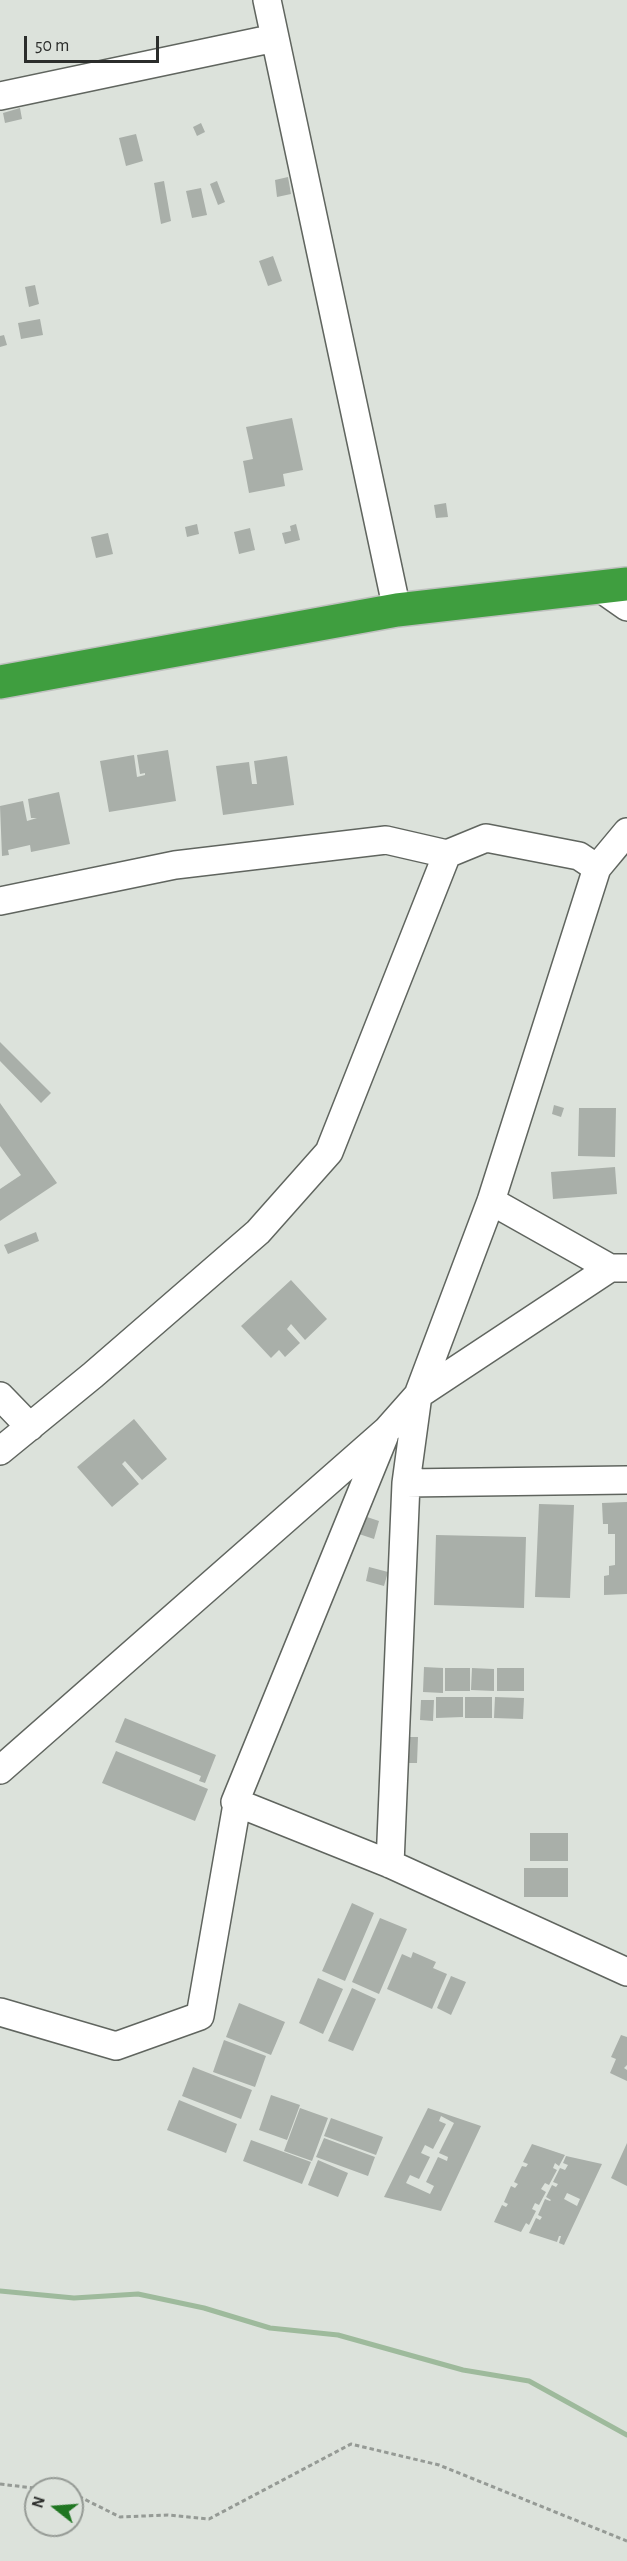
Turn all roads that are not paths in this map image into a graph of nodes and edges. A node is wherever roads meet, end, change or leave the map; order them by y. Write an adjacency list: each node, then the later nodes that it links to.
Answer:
1 (267, 0): 2 (street)
2 (276, 38): 3 (street); 6 (street)
3 (0, 96)
4 (612, 585): 5 (street); 6 (highway)
5 (627, 607)
6 (397, 610): 7 (highway)
7 (0, 682)
8 (627, 832): 10 (street)
9 (447, 854): 10 (street); 11 (street); 16 (street)
10 (597, 868): 12 (street)
11 (0, 905)
12 (491, 1202): 13 (street); 14 (street)
13 (619, 1268): 14 (street)
14 (418, 1395): 17 (street); 20 (street)
15 (0, 1396): 16 (street)
16 (30, 1427): 18 (street)
17 (387, 1430): 21 (street); 22 (street)
18 (0, 1451)
19 (627, 1480): 20 (street)
20 (406, 1483): 23 (street)
21 (0, 1770)
22 (237, 1804): 23 (street); 25 (street)
23 (390, 1864): 24 (street)
24 (627, 1972)
25 (0, 2012)

